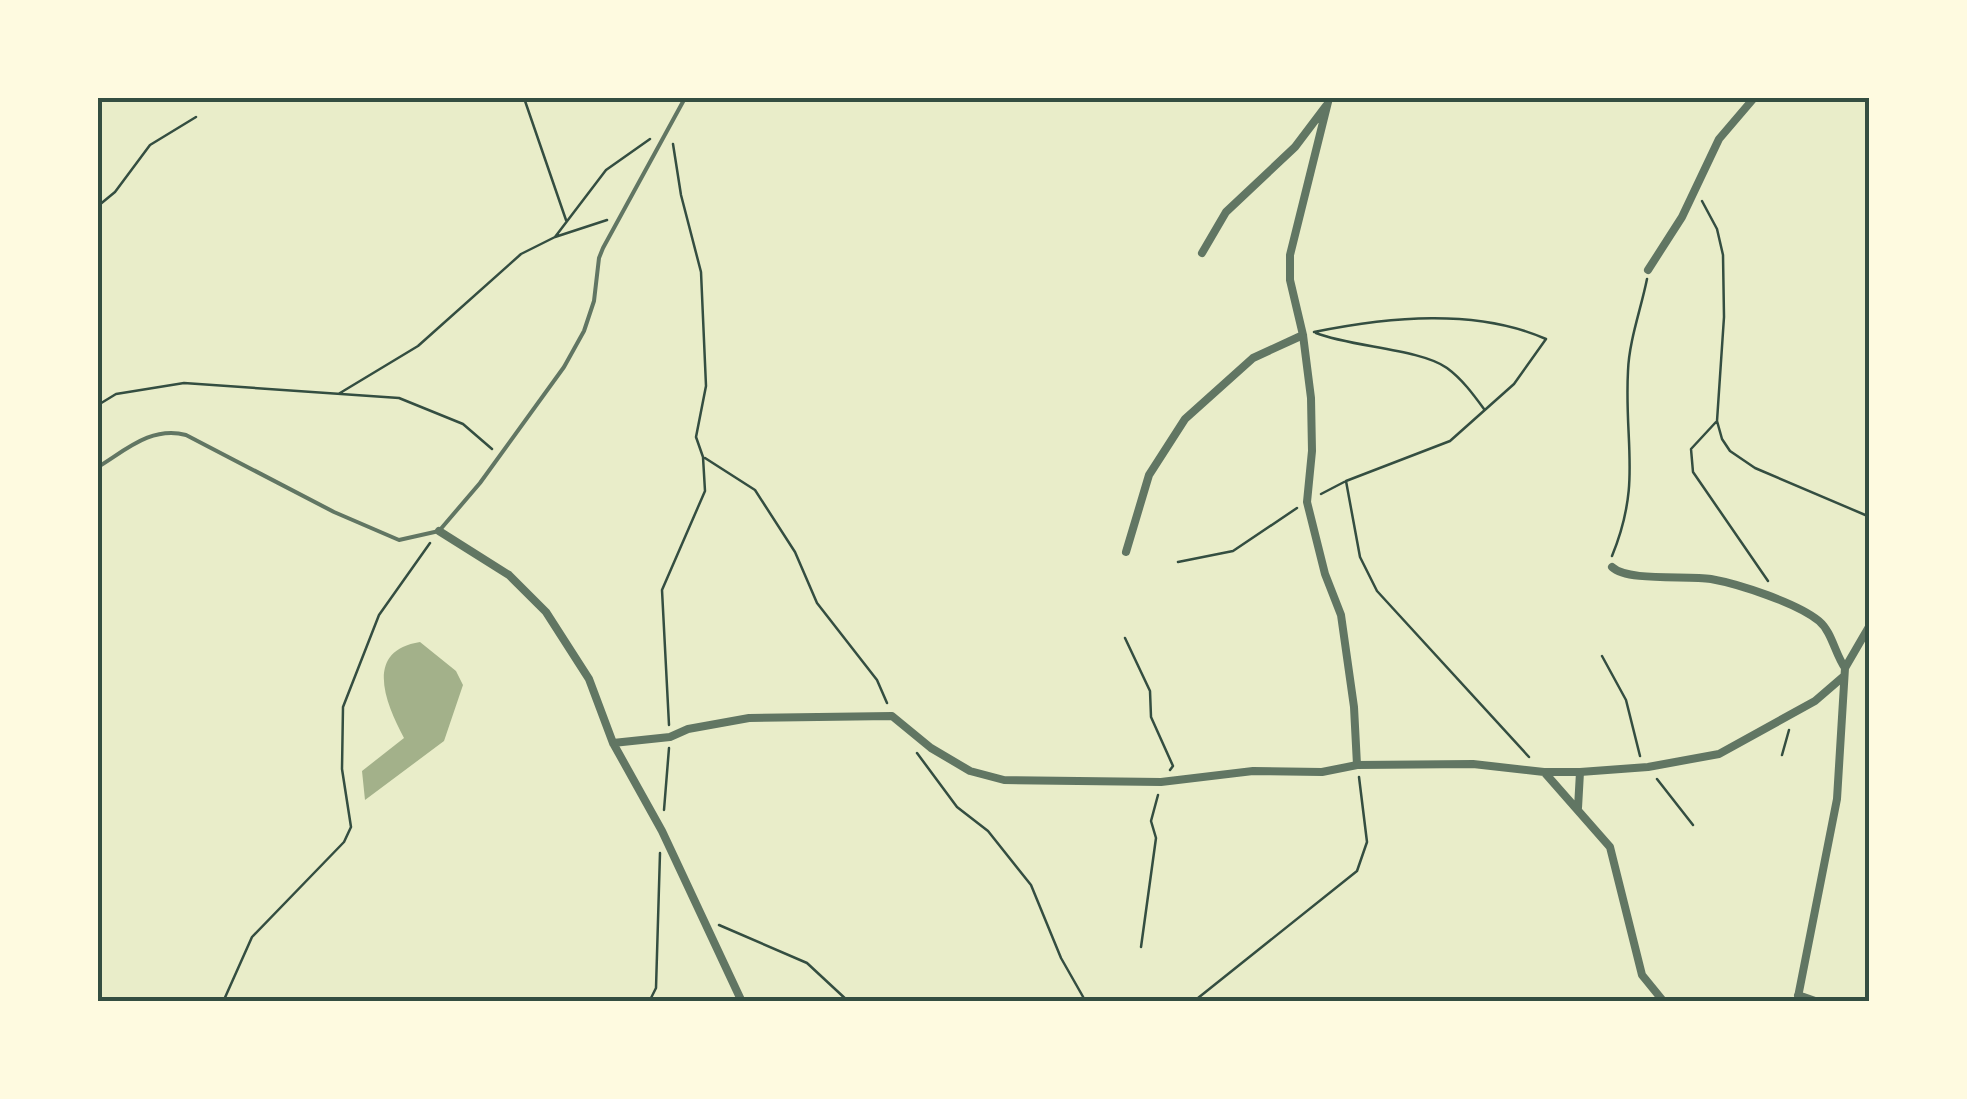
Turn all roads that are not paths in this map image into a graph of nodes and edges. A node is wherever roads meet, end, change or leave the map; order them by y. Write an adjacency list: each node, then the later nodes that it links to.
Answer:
1 (686, 98): 8 (lane)
2 (1754, 98): 5 (street)
3 (1329, 100): 4 (street); 6 (street)
4 (1202, 253)
5 (1648, 270)
6 (1303, 336): 9 (street); 14 (street)
7 (98, 467): 8 (lane)
8 (439, 531): 13 (street)
9 (1126, 552)
10 (1612, 567): 12 (street)
11 (1870, 625): 12 (street)
12 (1844, 672): 16 (street); 18 (street)
13 (613, 742): 14 (street); 19 (street)
14 (1357, 765): 15 (street)
15 (1544, 772): 16 (street); 17 (street)
16 (1580, 772): 17 (street)
17 (1578, 808): 20 (street)
18 (1798, 998): 21 (street)
19 (742, 1002)
20 (1664, 1002)
21 (1818, 1002)

